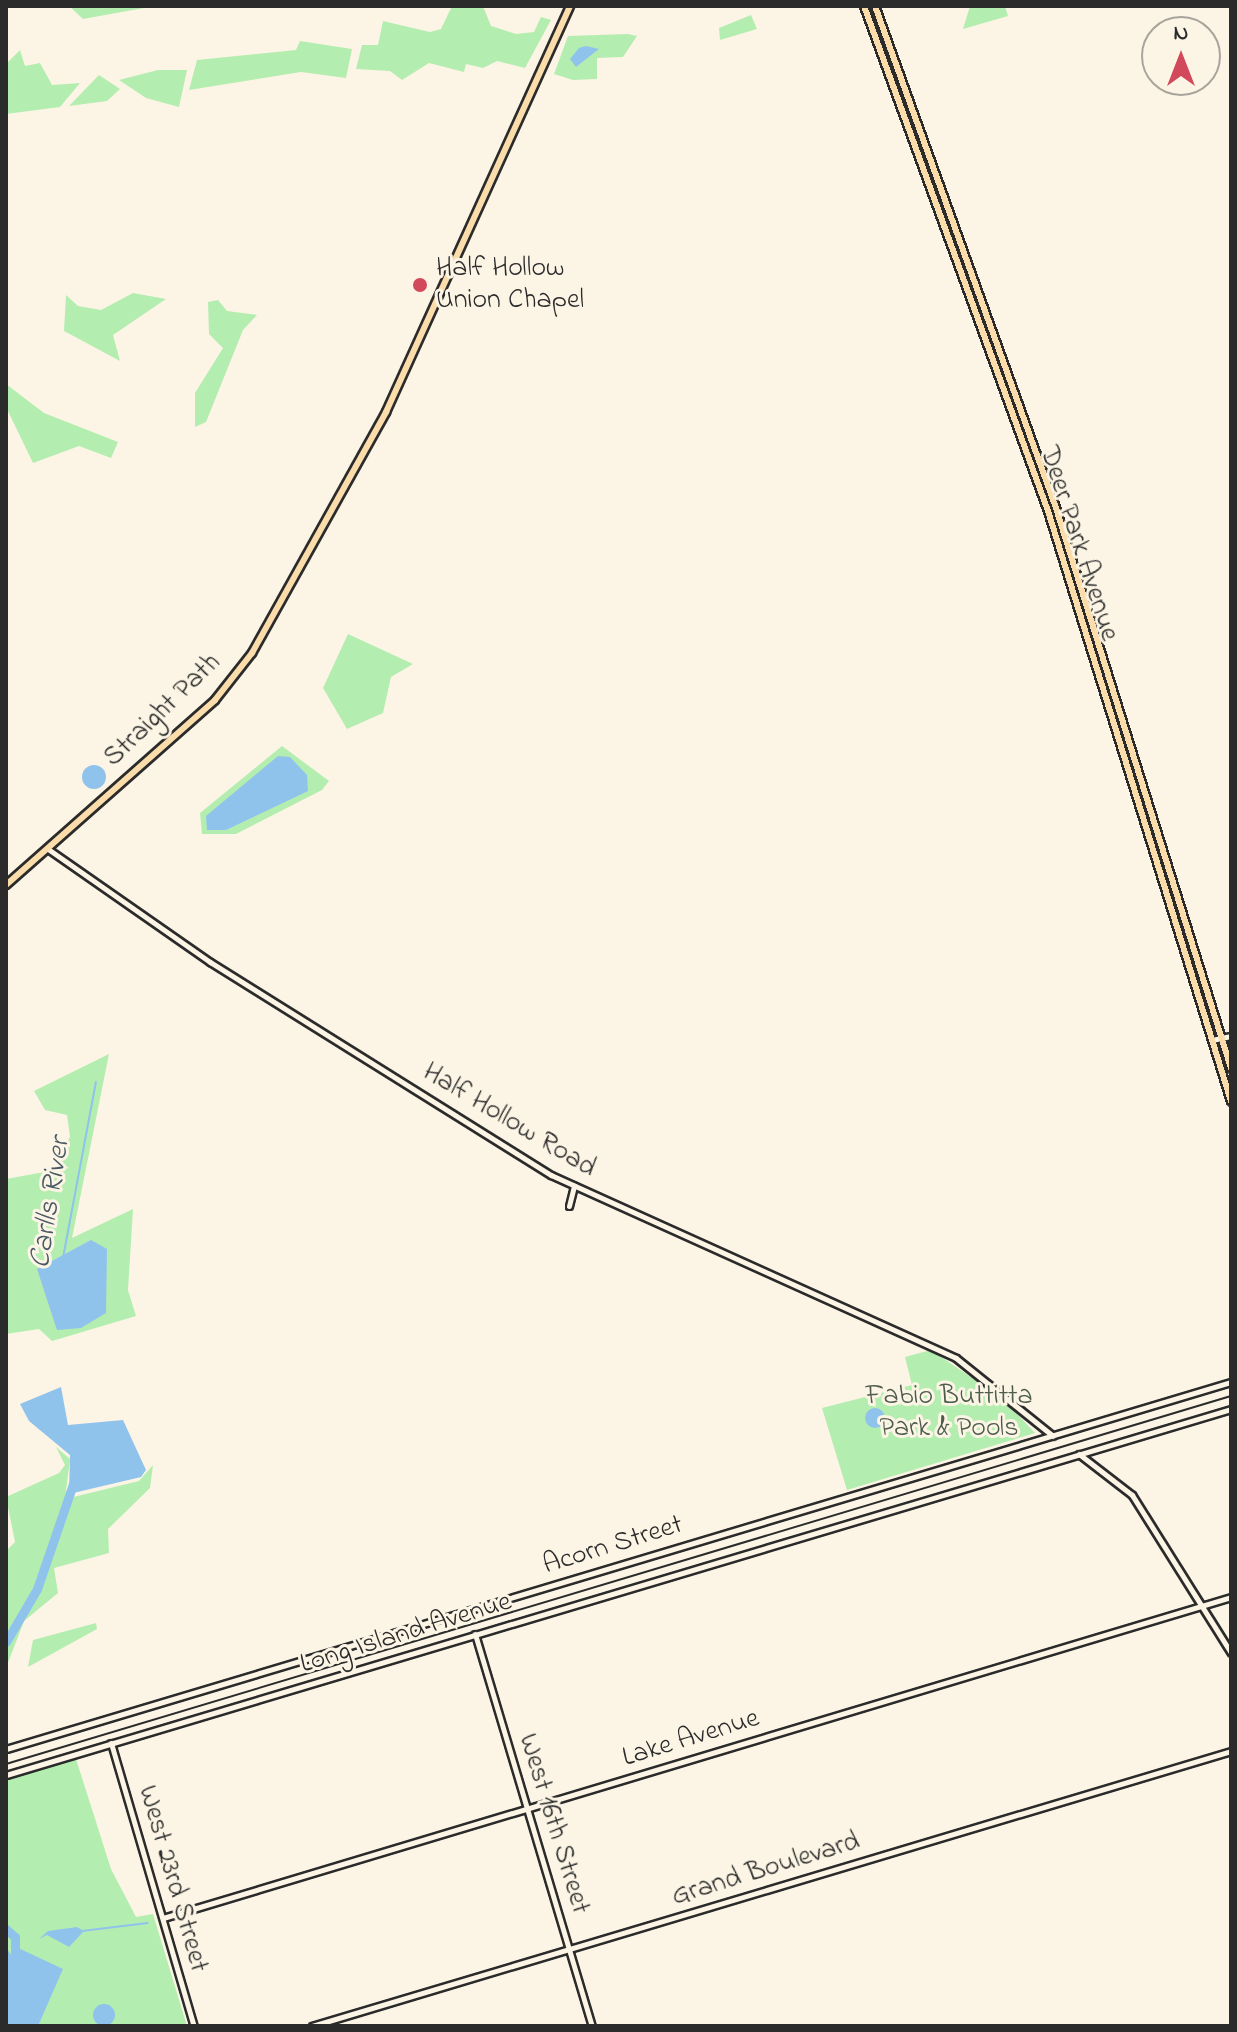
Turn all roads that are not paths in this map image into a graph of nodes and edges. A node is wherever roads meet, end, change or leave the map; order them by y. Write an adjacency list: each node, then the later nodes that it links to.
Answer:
1 (570, 6): 4 (main road, Straight Path)
2 (864, 6): 8 (main road, Deer Park Avenue)
3 (875, 6): 7 (main road, Deer Park Avenue)
4 (48, 849): 5 (main road, Straight Path); 11 (street, Half Hollow Road)
5 (6, 885)
6 (1231, 1036): 7 (street)
7 (1222, 1038): 8 (street); 9 (main road, Deer Park Avenue)
8 (1212, 1040): 10 (main road, Deer Park Avenue)
9 (1231, 1068)
10 (1231, 1101)
11 (574, 1186): 12 (street); 15 (street, Half Hollow Road)
12 (569, 1206)
13 (1231, 1382): 15 (street, Acorn Street)
14 (1231, 1409): 16 (street, Long Island Avenue)
15 (1053, 1436): 22 (street, Acorn Street)
16 (1079, 1454): 18 (street); 19 (street, Long Island Avenue)
17 (1231, 1597): 18 (street, Lake Avenue)
18 (1200, 1607): 20 (street); 25 (street, Lake Avenue)
19 (475, 1634): 21 (street, Long Island Avenue); 25 (street, West 16th Street)
20 (1231, 1653)
21 (111, 1743): 24 (street, Long Island Avenue); 26 (street, West 23rd Street)
22 (6, 1749)
23 (1231, 1751): 27 (street, Grand Boulevard)
24 (6, 1775)
25 (527, 1809): 26 (street, Lake Avenue); 27 (street, West 16th Street)
26 (163, 1918): 28 (street, West 23rd Street)
27 (569, 1950): 29 (street, Grand Boulevard); 30 (street, West 16th Street)
28 (194, 2026)
29 (312, 2026)
30 (592, 2026)

